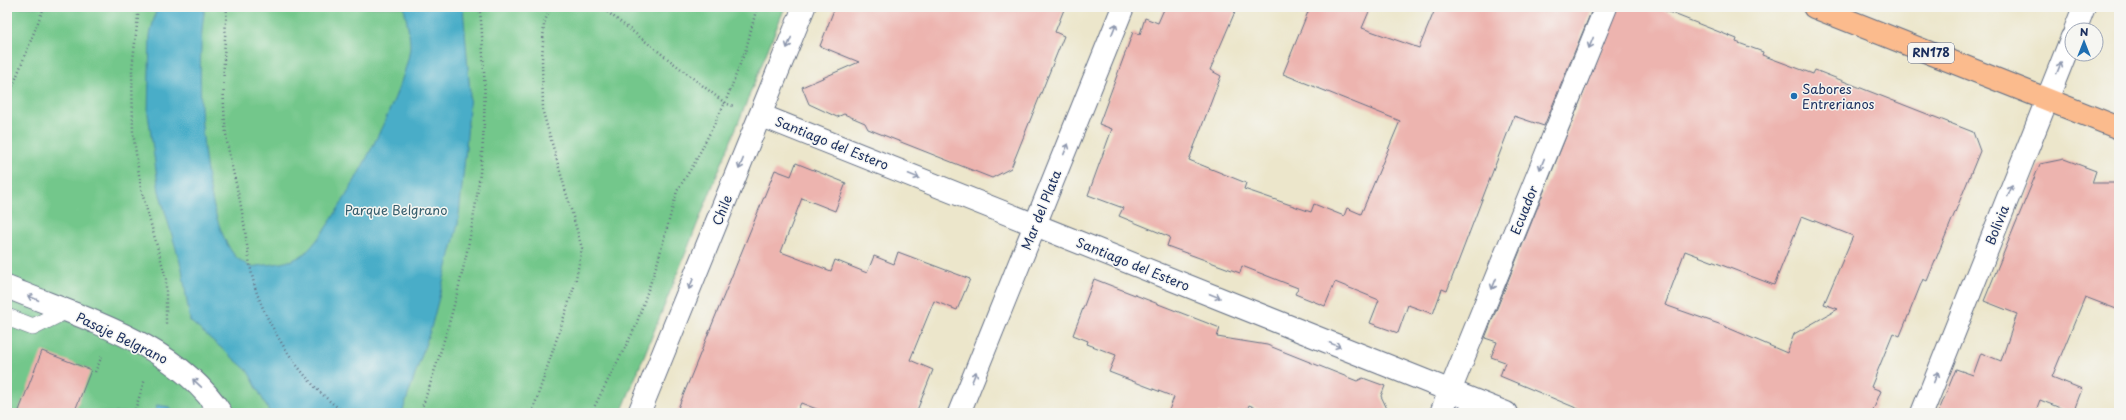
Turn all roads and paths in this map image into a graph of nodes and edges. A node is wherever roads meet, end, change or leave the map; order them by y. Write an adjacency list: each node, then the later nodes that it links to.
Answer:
1 (44, 7): 16 (path)
2 (140, 7): 25 (path)
3 (227, 7): 30 (path)
4 (479, 7): 31 (path)
5 (550, 7): 32 (path)
6 (601, 7): 17 (path)
7 (757, 7): 17 (path)
8 (804, 7): 18 (street, Chile, one-way to 18)
9 (1123, 7): 20 (street, Mar del Plata, one-way to 9)
10 (1606, 7): 27 (street, Ecuador, one-way to 27)
11 (1814, 7): 15 (main road, RN178)
12 (2084, 7): 13 (street)
13 (2078, 22)
14 (2064, 57): 15 (street, Bolivia, one-way to 14)
15 (2047, 100): 19 (main road, RN178); 38 (street, Bolivia, one-way to 15)
16 (7, 101)
17 (725, 103): 33 (path)
18 (760, 115): 20 (street, Santiago del Estero, one-way to 20); 34 (street, Chile, one-way to 34)
19 (2119, 128)
20 (1036, 224): 27 (street, Santiago del Estero, one-way to 27); 35 (street, Mar del Plata, one-way to 20)
21 (7, 287): 22 (street, Pasaje Belgrano, one-way to 21)
22 (65, 311): 23 (lane); 25 (street, Pasaje Belgrano)
23 (7, 316)
24 (104, 352): 26 (path)
25 (157, 352): 28 (path); 29 (street, Pasaje Belgrano, one-way to 25)
26 (95, 372)
27 (1450, 391): 36 (street, Ecuador); 37 (street, Santiago del Estero)
28 (134, 413)
29 (221, 413)
30 (346, 413)
31 (420, 413)
32 (532, 413)
33 (591, 413)
34 (639, 413)
35 (959, 413)
36 (1441, 413)
37 (1506, 413)
38 (1922, 413)

